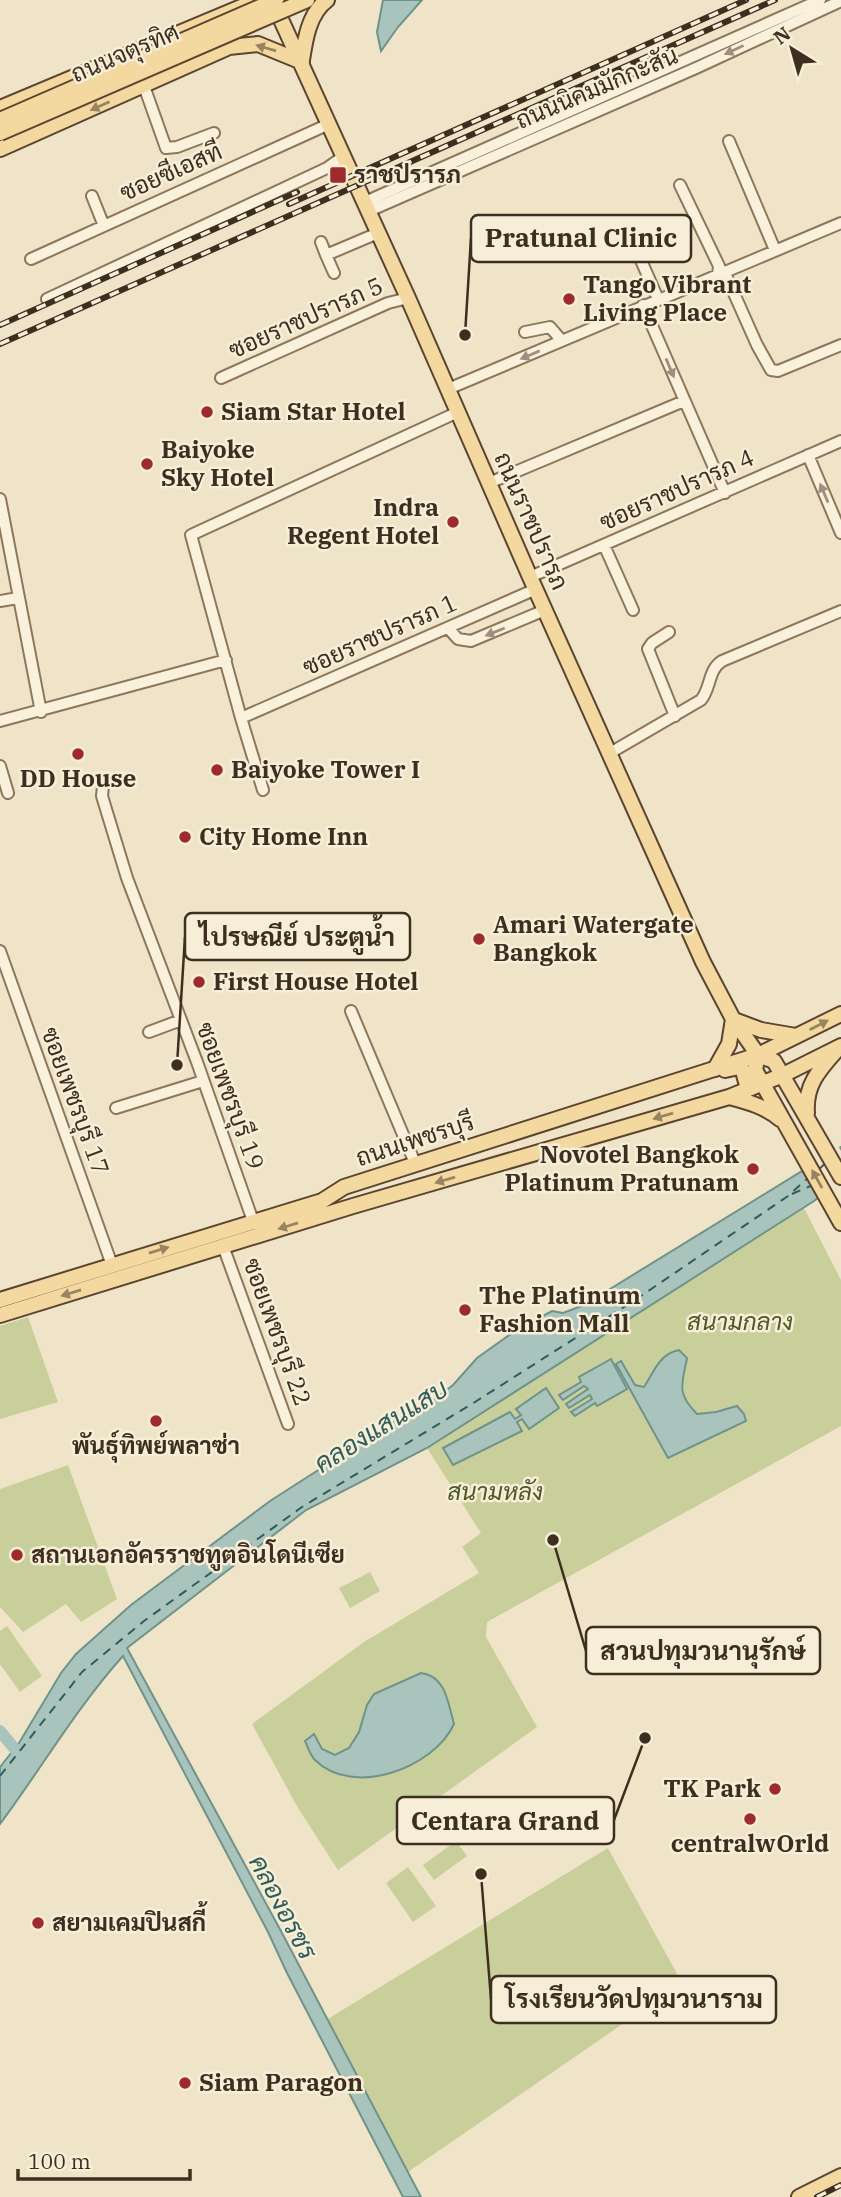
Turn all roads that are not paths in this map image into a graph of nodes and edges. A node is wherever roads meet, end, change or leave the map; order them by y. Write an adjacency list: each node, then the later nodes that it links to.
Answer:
1 (232, 0): 8 (main road)
2 (258, 0): 8 (main road)
3 (274, 0): 10 (main road, ถนนราชปรารภ); 13 (main road, ถนนจตุรทิศ, bridge)
4 (307, 0): 15 (main road, ถนนจตุรทิศ, bridge)
5 (327, 0): 10 (main road)
6 (820, 0): 22 (street, ถนนนิคมมักกะสัน)
7 (841, 1): 22 (street, ถนนนิคมมักกะสัน, one-way to 22)
8 (211, 19): 9 (main road)
9 (145, 48): 11 (main road); 12 (main road)
10 (302, 61): 11 (main road, one-way to 11); 14 (main road, ถนนราชปรารภ)
11 (149, 84): 16 (street); 18 (main road, one-way to 18)
12 (0, 108)
13 (0, 120)
14 (329, 124): 19 (main road, ถนนราชปรารภ); 25 (street, ซอยซีเอสที)
15 (0, 132)
16 (214, 132)
17 (729, 141): 28 (street)
18 (0, 149)
19 (344, 156): 22 (main road, ถนนราชปรารภ); 34 (street)
20 (680, 185): 32 (street)
21 (92, 196): 25 (street)
22 (367, 207): 26 (main road, ถนนราชปรารภ)
23 (841, 223): 28 (street)
24 (625, 224): 35 (street)
25 (104, 226): 30 (street, ซอยซีเอสที)
26 (379, 233): 29 (street); 33 (main road, ถนนราชปรารภ)
27 (321, 242): 29 (street)
28 (775, 250): 32 (street)
29 (326, 255): 31 (street)
30 (31, 258)
31 (334, 273)
32 (721, 273): 35 (street); 39 (street)
33 (408, 298): 40 (street, ซอยราชปรารภ 5); 41 (main road, ถนนราชปรารภ)
34 (47, 299)
35 (658, 299): 36 (street)
36 (643, 305): 38 (street); 42 (street, one-way to 42)
37 (525, 332): 38 (street)
38 (562, 341): 41 (street, one-way to 41)
39 (841, 345)
40 (221, 378)
41 (448, 390): 43 (main road, ถนนราชปรารภ)
42 (684, 401): 46 (street); 47 (street)
43 (458, 412): 46 (main road, ถนนราชปรารภ); 59 (street)
44 (841, 441): 45 (street, ซอยราชปรารภ 4)
45 (808, 455): 47 (street, ซอยราชปรารภ 4); 49 (street, one-way to 45)
46 (489, 483): 51 (main road, ถนนราชปรารภ)
47 (724, 493): 50 (street, ซอยราชปรารภ 4)
48 (0, 504): 52 (street)
49 (841, 532)
50 (604, 545): 51 (street, ซอยราชปรารภ 4); 54 (street)
51 (533, 583): 55 (main road, ถนนราชปรารภ); 57 (street, ซอยราชปรารภ 1)
52 (18, 598): 53 (street); 60 (street)
53 (0, 601)
54 (633, 610)
55 (545, 611): 57 (street, one-way to 57); 64 (main road, ถนนราชปรารภ)
56 (841, 611): 61 (street)
57 (448, 628): 62 (street, ซอยราชปรารภ 1)
58 (670, 632): 61 (street)
59 (226, 660): 60 (street); 62 (street)
60 (41, 712): 63 (street)
61 (675, 716): 64 (street)
62 (241, 718): 67 (street)
63 (0, 721)
64 (610, 753): 72 (main road, ถนนราชปรารภ)
65 (0, 766): 68 (street)
66 (103, 786): 73 (street, ซอยเพชรบุรี 19)
67 (263, 790)
68 (8, 793)
69 (0, 951): 93 (street, ซอยเพชรบุรี 17)
70 (351, 1011): 88 (street)
71 (841, 1014): 75 (main road, ถนนเพชรบุรี, one-way to 71)
72 (733, 1019): 75 (main road); 77 (main road, ถนนราชปรารภ); 78 (main road)
73 (181, 1020): 74 (street); 80 (street, ซอยเพชรบุรี 19)
74 (149, 1032)
75 (796, 1036): 77 (main road, ถนนเพชรบุรี)
76 (840, 1046): 79 (main road, ถนนเพชรบุรี); 86 (main road)
77 (758, 1055): 78 (main road, ถนนเพชรบุรี); 79 (main road); 81 (main road)
78 (715, 1069): 82 (main road, ถนนเพชรบุรี)
79 (783, 1075): 81 (main road, ถนนเพชรบุรี); 86 (main road)
80 (203, 1081): 85 (street); 90 (street, ซอยเพชรบุรี 19)
81 (763, 1083): 83 (main road, ถนนเพชรบุรี); 87 (main road)
82 (657, 1087): 83 (main road); 88 (main road, ถนนเพชรบุรี)
83 (748, 1089): 84 (main road, ถนนเพชรบุรี)
84 (729, 1097): 87 (main road); 92 (main road, ถนนเพชรบุรี, one-way to 92)
85 (116, 1108)
86 (808, 1118): 89 (main road)
87 (789, 1127): 91 (main road, one-way to 87)
88 (415, 1163): 90 (main road, ถนนเพชรบุรี)
89 (841, 1177)
90 (253, 1221): 93 (main road, ถนนเพชรบุรี, one-way to 90)
91 (841, 1223)
92 (224, 1250): 95 (main road, ถนนเพชรบุรี, one-way to 95); 96 (street, ซอยเพชรบุรี 22)
93 (112, 1265): 94 (main road, ถนนเพชรบุรี)
94 (0, 1300)
95 (0, 1315)
96 (288, 1424)
97 (841, 2176): 98 (main road)
98 (799, 2197)

